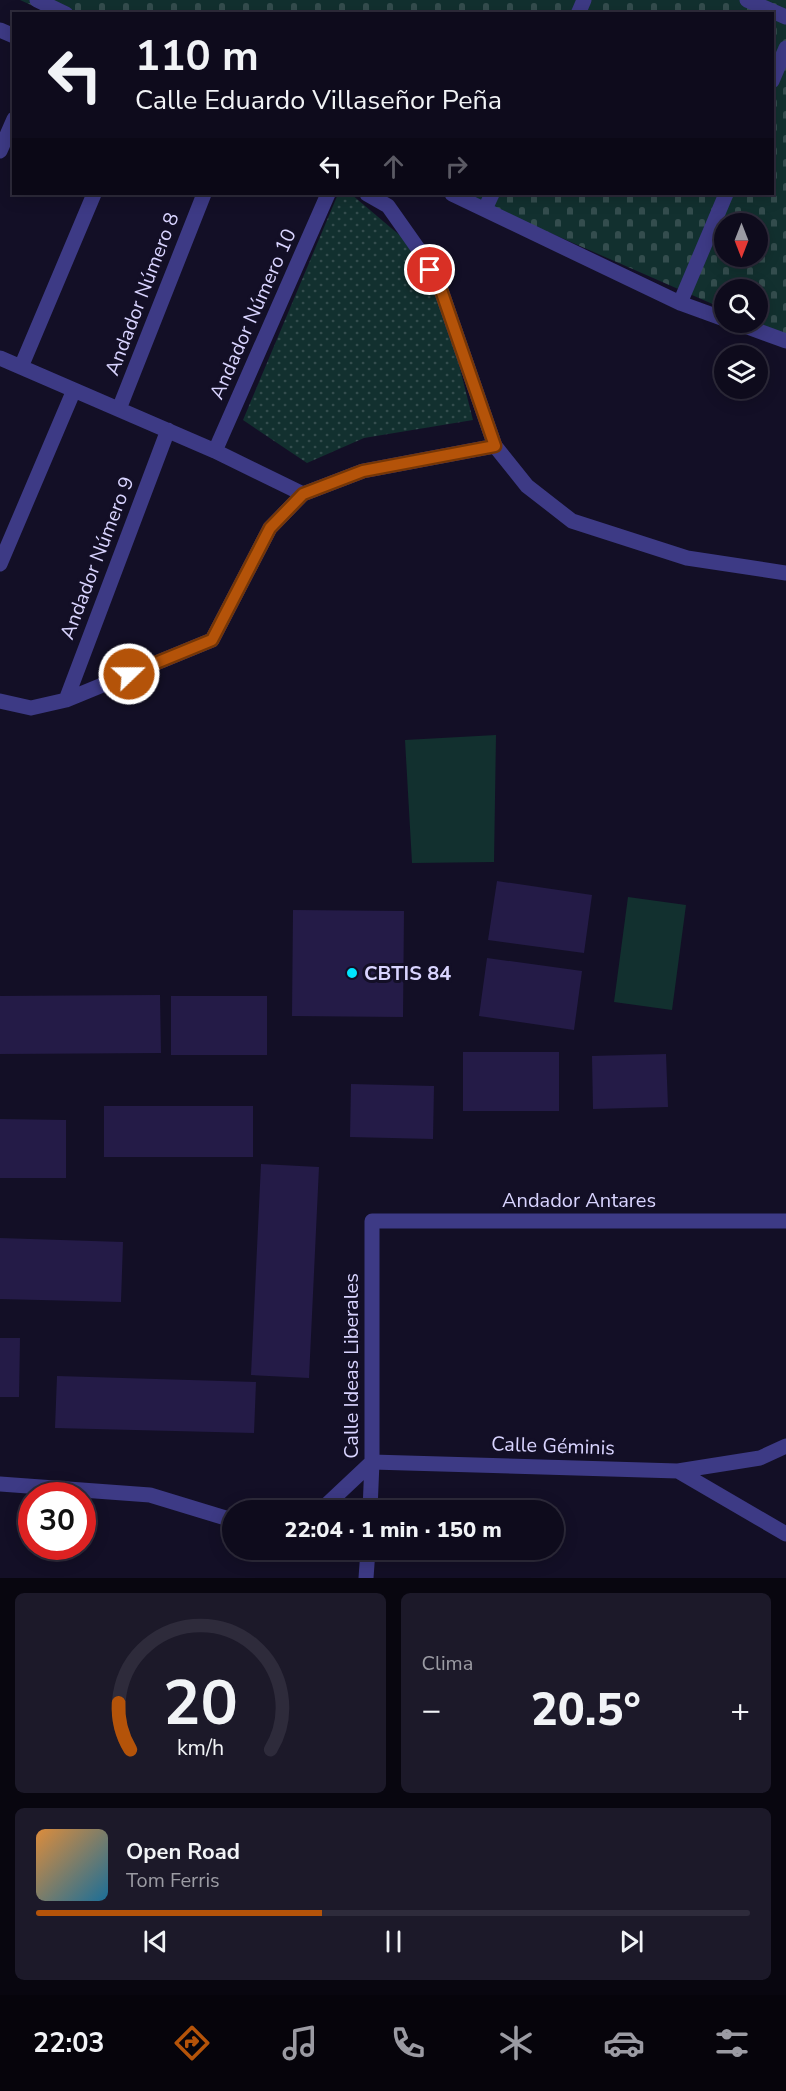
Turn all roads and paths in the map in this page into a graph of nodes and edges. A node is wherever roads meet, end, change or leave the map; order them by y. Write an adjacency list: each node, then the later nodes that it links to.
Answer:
1 (37, 0): 3 (street)
2 (747, 0): 4 (street)
3 (62, 12)
4 (786, 17)
5 (786, 48): 6 (street)
6 (774, 76)
7 (12, 124): 8 (street)
8 (0, 151)
9 (94, 195): 22 (street)
10 (204, 195): 24 (street, Andador Número 8)
11 (328, 195): 27 (street, Andador Número 10)
12 (369, 195): 26 (street)
13 (454, 195): 16 (street)
14 (492, 195): 16 (street)
15 (726, 195): 17 (street)
16 (485, 209): 17 (street)
17 (680, 303): 18 (street)
18 (714, 315)
19 (764, 333): 20 (street)
20 (786, 341)
21 (0, 358): 22 (street)
22 (21, 367): 23 (street)
23 (74, 390): 24 (street); 29 (street)
24 (119, 410): 25 (street)
25 (168, 430): 27 (street); 31 (street, Andador Número 9)
26 (495, 446): 28 (street); 30 (street)
27 (216, 451): 28 (street)
28 (303, 494): 31 (street)
29 (0, 564)
30 (786, 573)
31 (66, 700): 32 (street)
32 (0, 701)
33 (372, 1221): 34 (street, Andador Antares); 36 (street, Calle Ideas Liberales)
34 (786, 1221)
35 (786, 1446): 37 (street)
36 (372, 1462): 37 (street, Calle Géminis); 39 (street); 40 (street, Calle Ideas Liberales)
37 (678, 1471): 42 (street, Calle Géminis)
38 (0, 1484): 41 (street)
39 (332, 1500)
40 (370, 1500)
41 (222, 1517)
42 (786, 1534)
43 (367, 1560): 44 (street)
44 (366, 1578)

